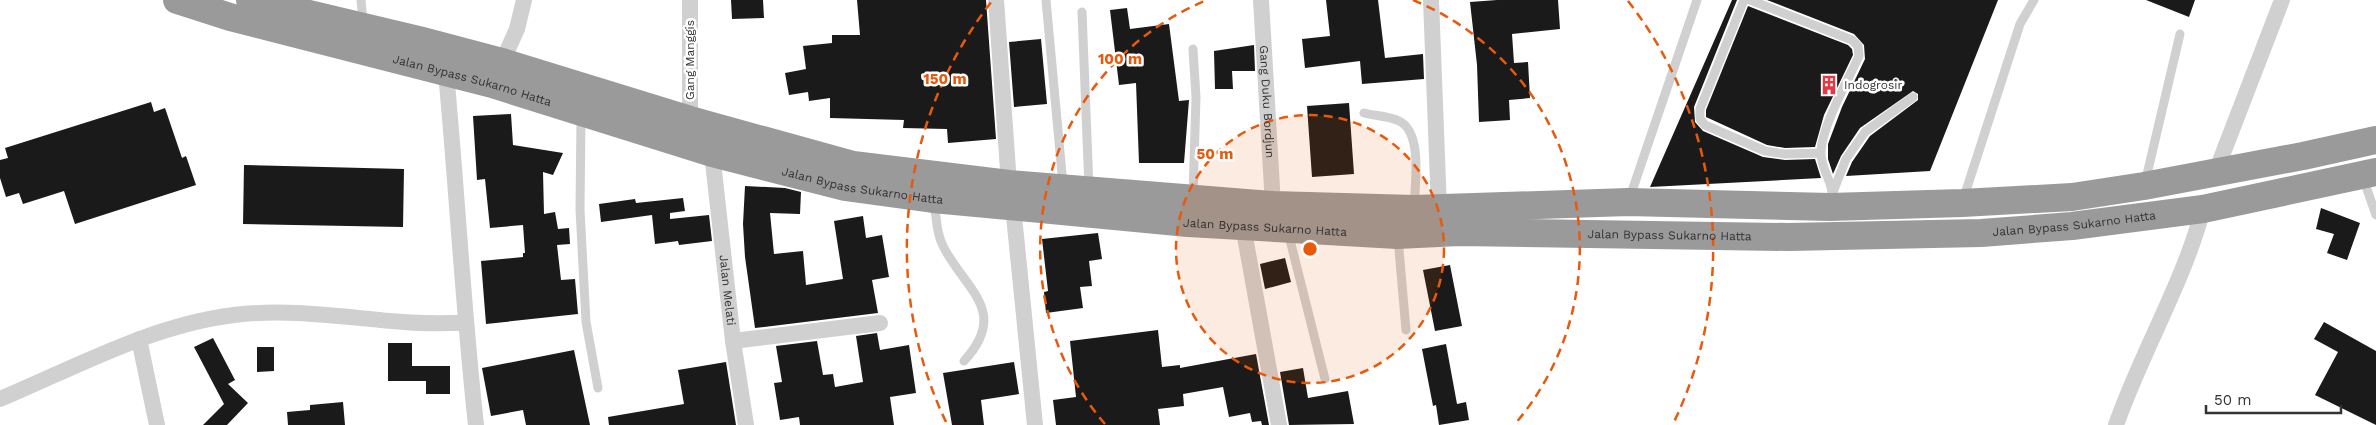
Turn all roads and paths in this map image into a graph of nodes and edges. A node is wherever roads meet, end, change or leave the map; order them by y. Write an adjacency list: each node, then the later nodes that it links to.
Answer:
1 (177, 0): 19 (highway, Jalan Bypass Sukarno Hatta)
2 (250, 0): 16 (highway, Jalan Bypass Sukarno Hatta)
3 (361, 0): 16 (lane)
4 (524, 0): 20 (street)
5 (690, 0): 25 (street, Gang Manggis)
6 (996, 0): 34 (street)
7 (1046, 0): 32 (lane)
8 (1261, 0): 41 (street, Gang Duku Bordjun)
9 (1431, 0): 42 (street)
10 (1697, 0): 38 (lane)
11 (1744, 0): 28 (lane)
12 (1750, 0): 28 (lane)
13 (2034, 0): 39 (lane)
14 (2282, 0): 30 (street)
15 (1082, 12): 33 (lane)
16 (363, 28): 20 (highway, Jalan Bypass Sukarno Hatta)
17 (2180, 34): 31 (lane)
18 (1193, 49): 35 (lane)
19 (446, 73): 20 (highway, Jalan Bypass Sukarno Hatta); 51 (street)
20 (497, 73): 21 (highway, Jalan Bypass Sukarno Hatta)
21 (542, 88): 24 (highway, Jalan Bypass Sukarno Hatta); 25 (highway, Jalan Bypass Sukarno Hatta)
22 (1913, 97): 37 (lane)
23 (1364, 113): 42 (lane)
24 (580, 114): 27 (highway, Jalan Bypass Sukarno Hatta); 57 (lane)
25 (690, 120): 34 (highway, Jalan Bypass Sukarno Hatta)
26 (2376, 140): 30 (highway, Jalan Bypass Sukarno Hatta)
27 (712, 153): 36 (highway, Jalan Bypass Sukarno Hatta); 54 (street, Jalan Melati)
28 (1821, 153): 37 (lane)
29 (2369, 173): 43 (highway, Jalan Bypass Sukarno Hatta); 44 (lane)
30 (2215, 174): 31 (highway, Jalan Bypass Sukarno Hatta)
31 (2144, 186): 39 (highway, Jalan Bypass Sukarno Hatta)
32 (1063, 187): 33 (highway, Jalan Bypass Sukarno Hatta); 34 (highway, Jalan Bypass Sukarno Hatta)
33 (1089, 191): 35 (highway, Jalan Bypass Sukarno Hatta)
34 (1011, 195): 36 (highway, Jalan Bypass Sukarno Hatta); 45 (highway, Jalan Bypass Sukarno Hatta); 62 (street)
35 (1193, 198): 41 (highway, Jalan Bypass Sukarno Hatta)
36 (933, 199): 55 (lane)
37 (1832, 200): 39 (highway, Jalan Bypass Sukarno Hatta); 40 (highway, Jalan Bypass Sukarno Hatta)
38 (1628, 202): 40 (highway, Jalan Bypass Sukarno Hatta); 42 (highway, Jalan Bypass Sukarno Hatta); 48 (highway)
39 (1962, 203)
40 (1673, 204): 49 (highway)
41 (1273, 205): 42 (highway, Jalan Bypass Sukarno Hatta)
42 (1426, 209)
43 (2203, 209): 49 (highway, Jalan Bypass Sukarno Hatta); 64 (street)
44 (2376, 214)
45 (1243, 226): 46 (highway, Jalan Bypass Sukarno Hatta); 63 (street)
46 (1287, 229): 47 (highway, Jalan Bypass Sukarno Hatta); 56 (lane)
47 (1397, 235): 48 (highway, Jalan Bypass Sukarno Hatta); 52 (lane)
48 (1628, 235): 49 (highway, Jalan Bypass Sukarno Hatta)
49 (1673, 236)
50 (880, 323): 54 (street)
51 (465, 324): 53 (street); 60 (street)
52 (1406, 330)
53 (139, 339): 58 (street); 59 (street)
54 (733, 341): 61 (street, Jalan Melati)
55 (964, 361)
56 (1325, 379)
57 (598, 388)
58 (0, 399)
59 (157, 425)
60 (476, 425)
61 (746, 425)
62 (1035, 425)
63 (1279, 425)
64 (2116, 425)

